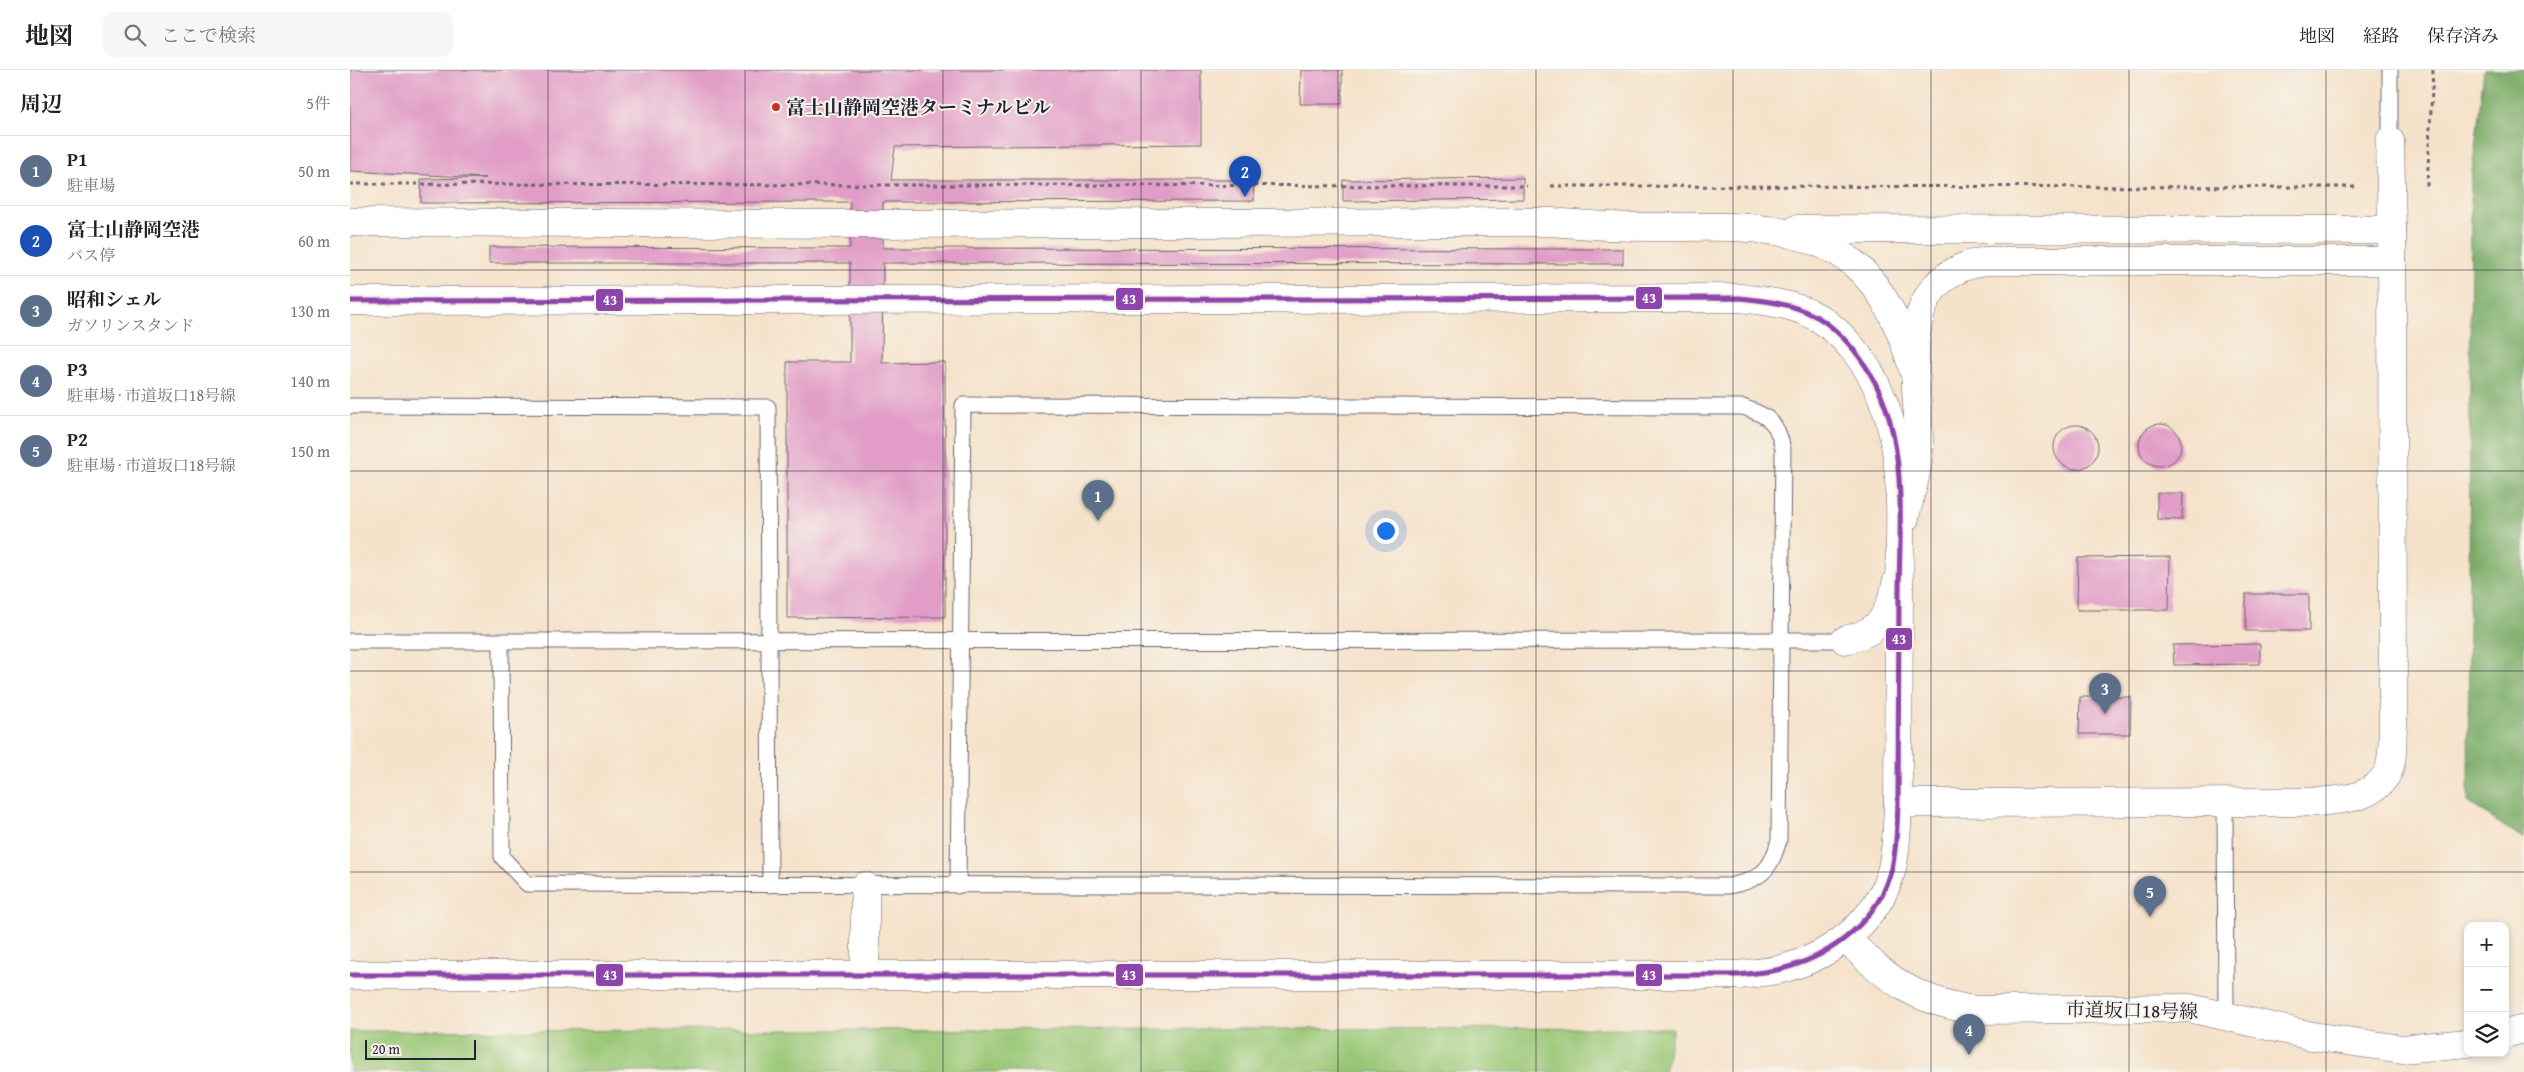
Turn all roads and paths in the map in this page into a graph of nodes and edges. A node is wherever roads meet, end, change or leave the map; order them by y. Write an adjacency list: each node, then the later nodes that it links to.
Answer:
1 (2390, 70): 3 (lane)
2 (2433, 70): 7 (path)
3 (2390, 141): 7 (street)
4 (350, 184): 5 (path)
5 (1533, 186)
6 (1543, 186): 7 (path)
7 (2392, 187): 10 (street)
8 (350, 222): 9 (street)
9 (1746, 229): 10 (street); 13 (street)
10 (2392, 230): 11 (street)
11 (2392, 261): 13 (street); 23 (street)
12 (350, 301): 15 (street)
13 (1916, 378): 15 (street)
14 (350, 406): 19 (lane)
15 (1899, 544): 16 (street)
16 (1899, 572): 17 (street); 24 (street)
17 (1845, 640): 21 (lane)
18 (350, 641): 22 (lane)
19 (769, 641): 20 (lane); 22 (lane); 25 (lane)
20 (960, 641): 21 (lane); 21 (lane); 27 (lane)
21 (1780, 641): 27 (lane)
22 (501, 642): 25 (lane)
23 (2225, 801): 24 (street); 31 (lane)
24 (1898, 802): 28 (street)
25 (770, 885): 26 (lane)
26 (865, 886): 27 (lane); 30 (street)
27 (958, 886)
28 (1844, 938): 30 (street); 31 (street, 市道坂口18号線)
29 (350, 975): 30 (street)
30 (865, 976)
31 (2226, 1014): 34 (street, 市道坂口18号線)
32 (2524, 1029): 33 (street)
33 (2509, 1033)
34 (2464, 1043)

